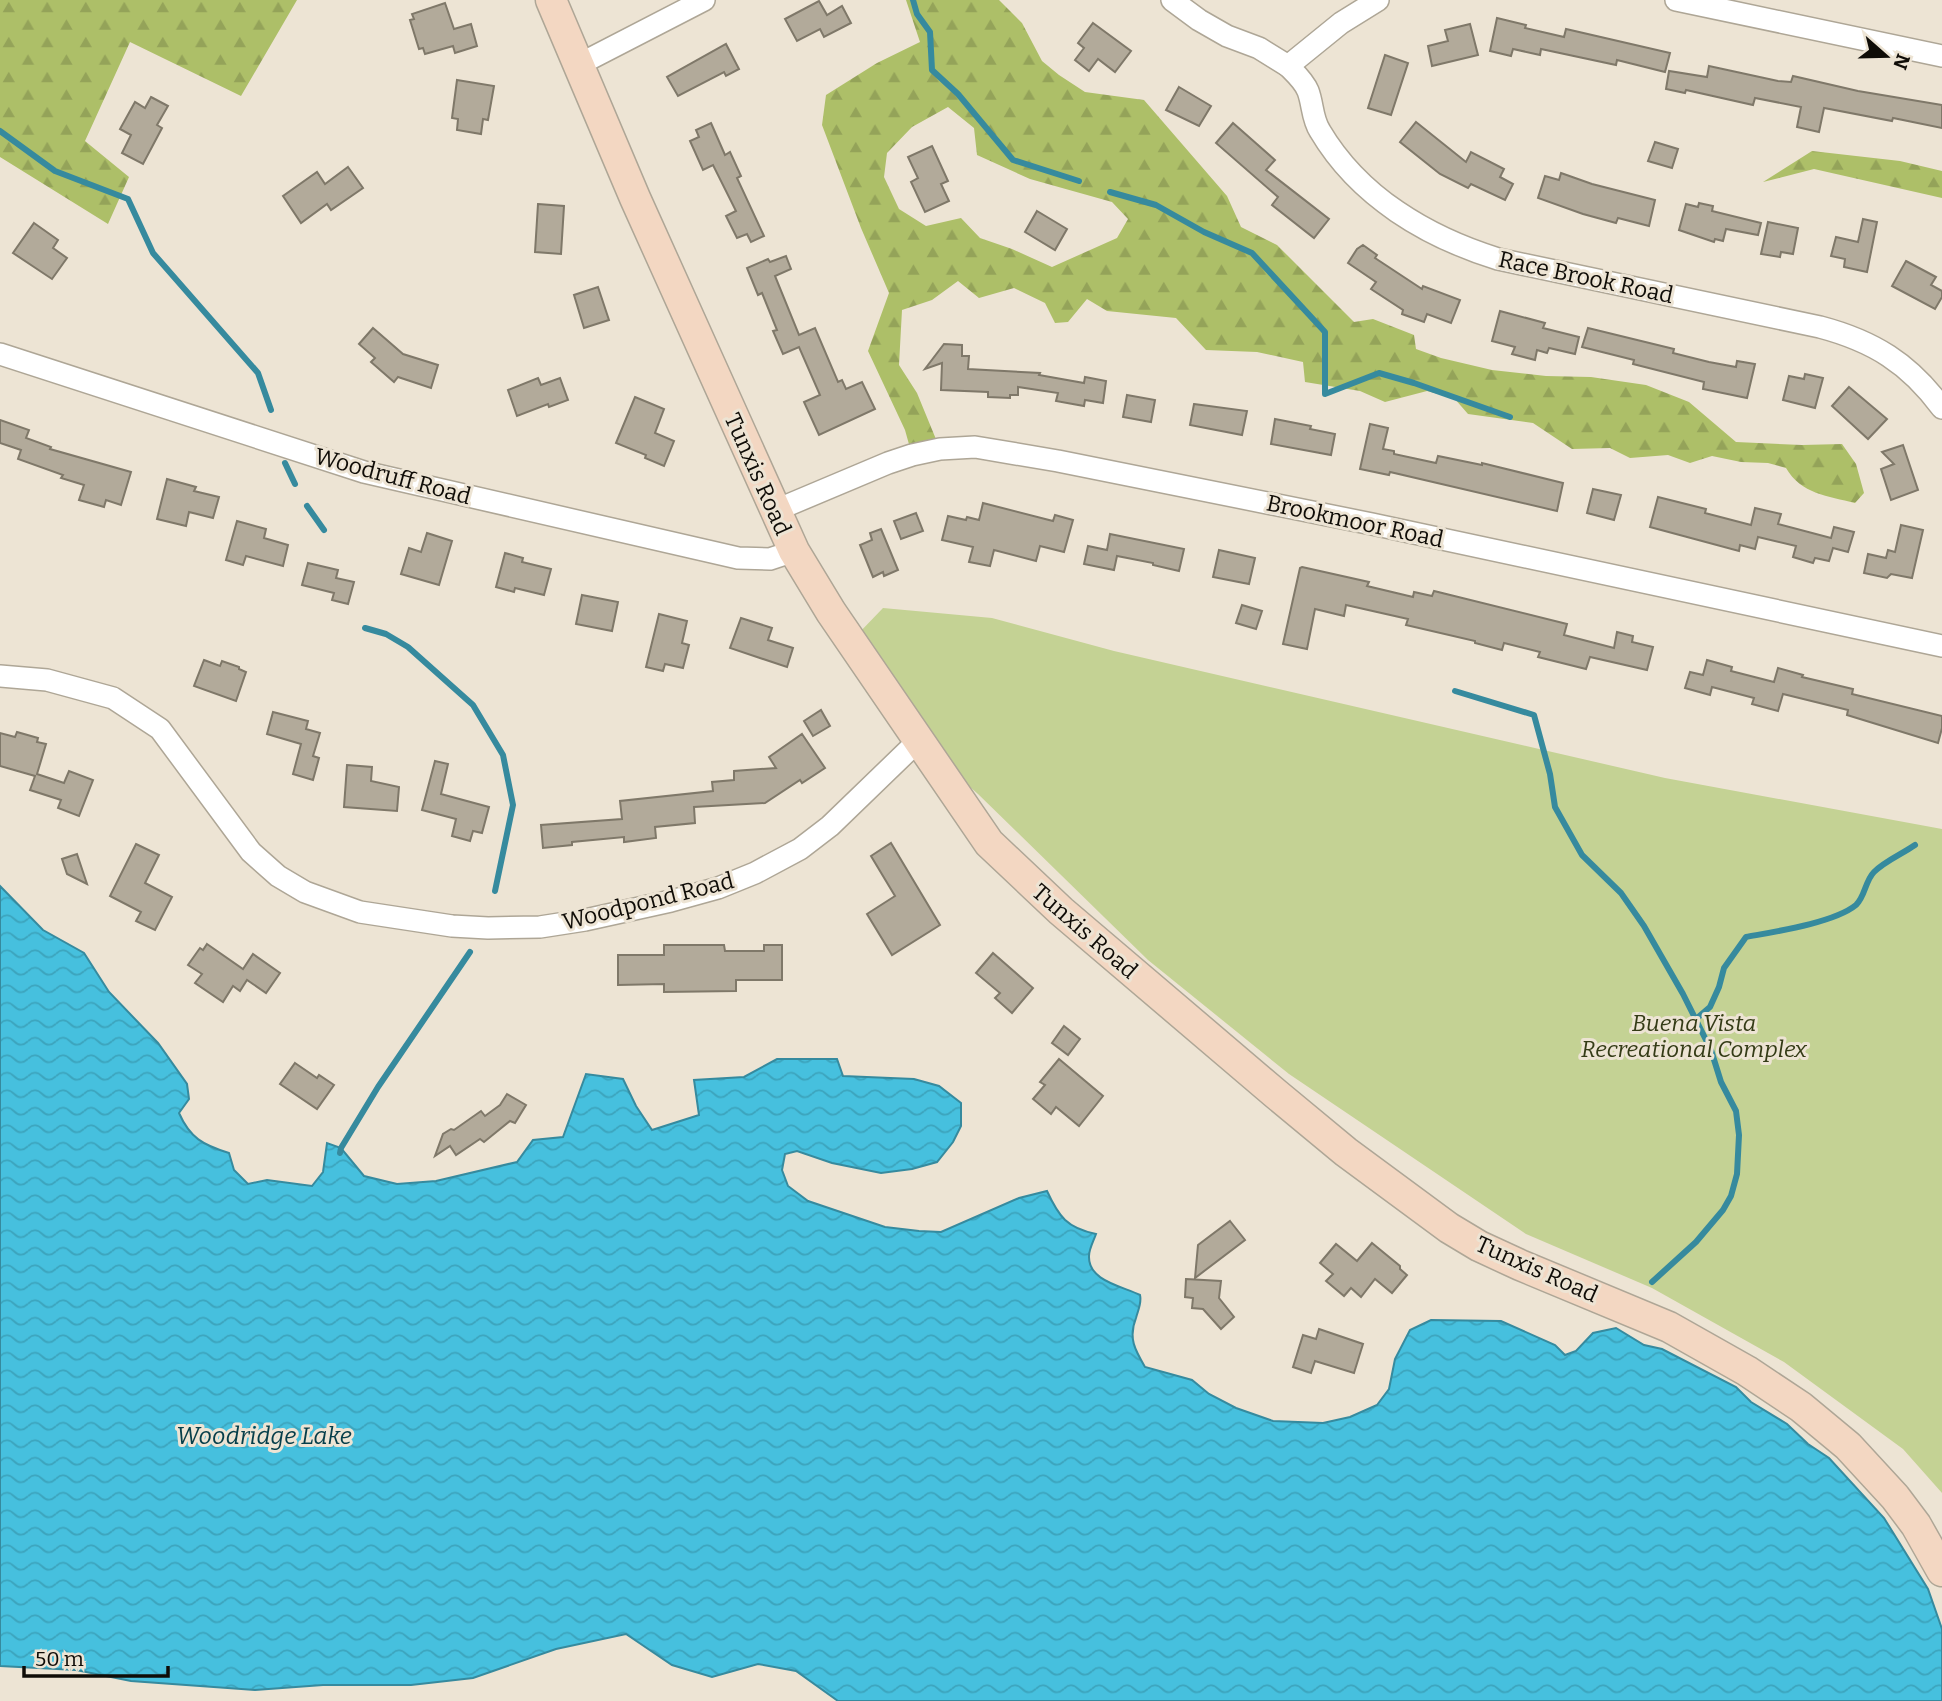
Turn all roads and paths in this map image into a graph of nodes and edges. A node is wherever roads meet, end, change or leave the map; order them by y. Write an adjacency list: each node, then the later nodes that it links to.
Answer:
1 (551, 0): 7 (street, Tunxis Road)
2 (704, 0): 7 (street)
3 (1172, 0): 8 (street)
4 (1378, 0): 8 (street)
5 (1676, 0): 6 (street)
6 (1942, 56)
7 (578, 65): 11 (street, Tunxis Road)
8 (1288, 66): 10 (street, Race Brook Road)
9 (0, 354): 12 (street, Woodruff Road)
10 (1942, 408)
11 (774, 511): 12 (street, Tunxis Road); 13 (street, Brookmoor Road)
12 (794, 551): 15 (street, Tunxis Road)
13 (1942, 646)
14 (0, 676): 15 (street, Woodpond Road)
15 (919, 740): 16 (street, Tunxis Road)
16 (1942, 1571)

